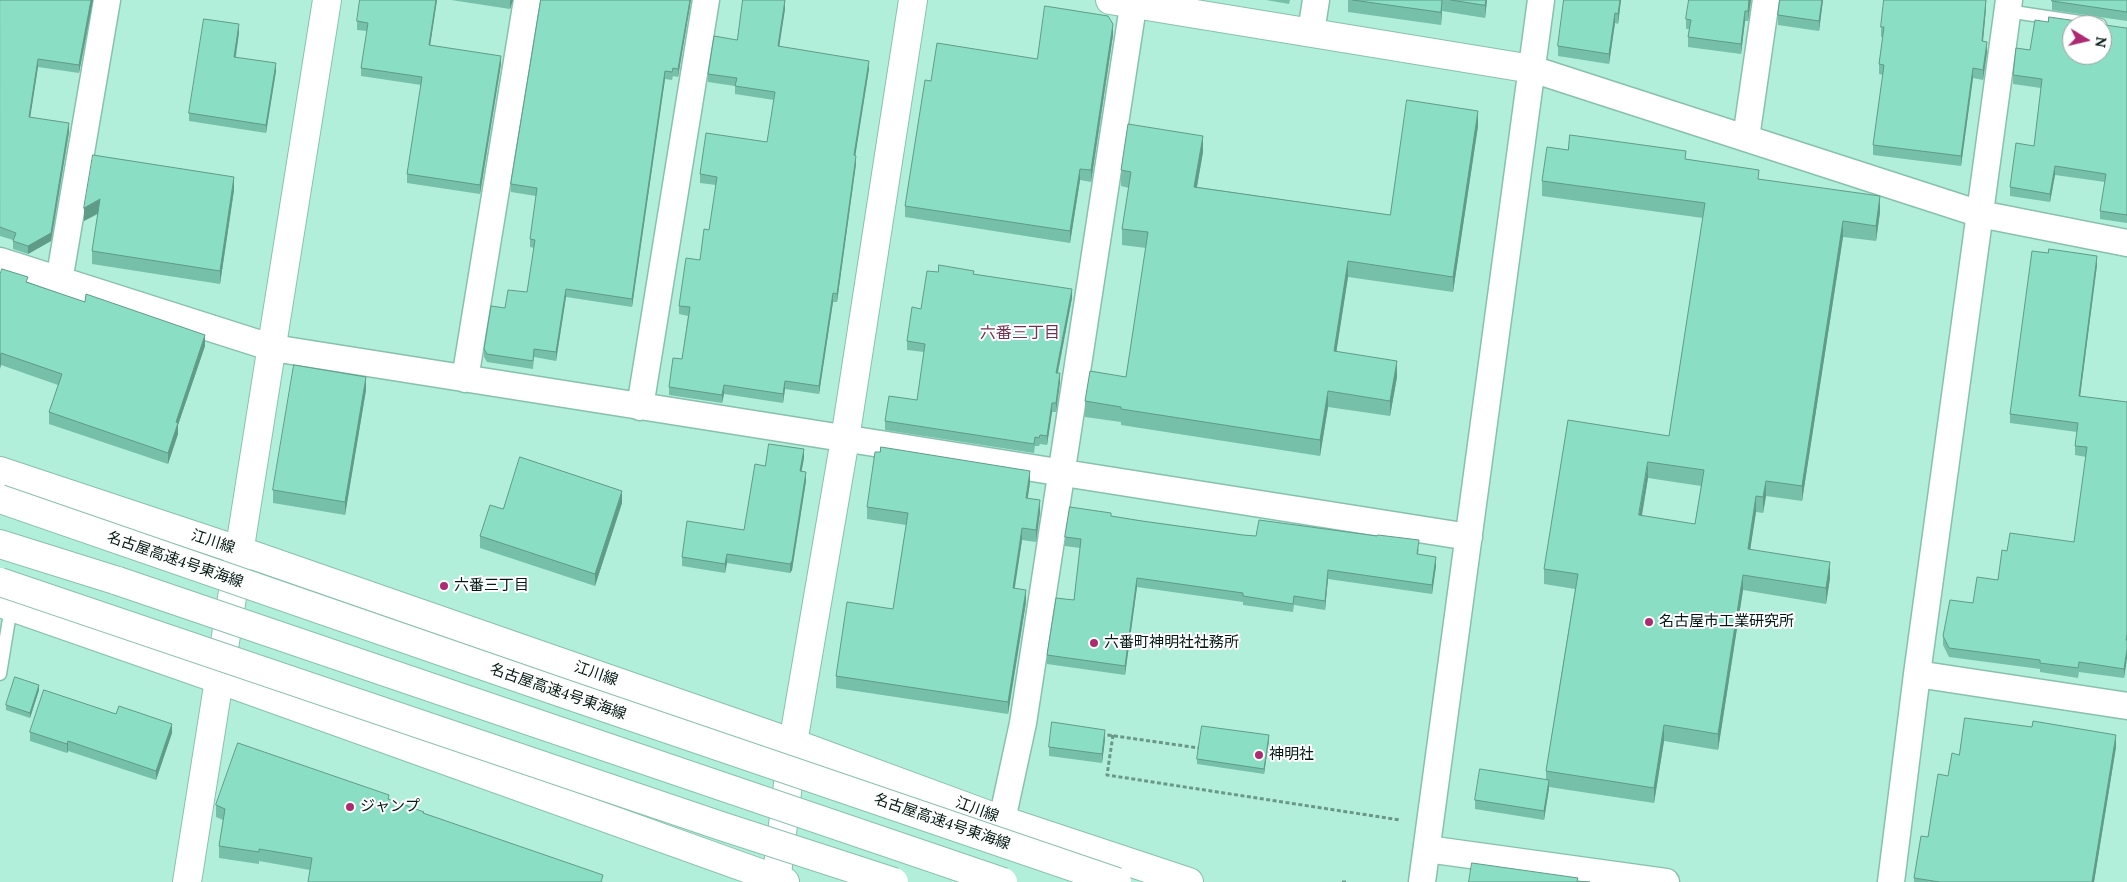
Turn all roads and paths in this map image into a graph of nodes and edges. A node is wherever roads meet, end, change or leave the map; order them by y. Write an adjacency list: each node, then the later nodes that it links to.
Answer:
1 (106, 0): 18 (street)
2 (327, 0): 19 (main road)
3 (527, 0): 20 (street)
4 (706, 0): 21 (street)
5 (913, 0): 22 (main road)
6 (1316, 0): 12 (street)
7 (1541, 0): 13 (street)
8 (1766, 0): 14 (street)
9 (1126, 1): 12 (main road); 24 (street)
10 (2008, 6): 11 (lane); 15 (street)
11 (2062, 17)
12 (1312, 32): 13 (main road)
13 (1532, 69): 14 (street); 26 (street)
14 (1746, 138): 15 (street)
15 (1980, 214): 16 (street); 32 (street)
16 (2127, 243)
17 (0, 261): 18 (street)
18 (59, 281): 19 (street)
19 (273, 348): 20 (street); 28 (main road)
20 (465, 379): 21 (street)
21 (640, 406): 22 (street)
22 (844, 439): 24 (street); 37 (main road)
23 (0, 472): 28 (main road, 江川線)
24 (1061, 473): 26 (street); 39 (street)
25 (0, 499): 45 (main road, 名古屋高速4号東海線, bridge)
26 (1469, 537): 40 (street)
27 (0, 544): 44 (main road, bridge)
28 (238, 550): 33 (main road); 37 (main road, 江川線)
29 (0, 582): 43 (main road, bridge)
30 (5, 605): 31 (lane); 33 (main road)
31 (0, 674)
32 (1918, 674): 34 (street); 51 (street)
33 (218, 679): 41 (main road); 42 (main road)
34 (2127, 706)
35 (1095, 733): 36 (path)
36 (1113, 735): 38 (path); 40 (path)
37 (793, 743): 39 (main road, 江川線); 41 (main road)
38 (1199, 748)
39 (1002, 820): 46 (main road, 江川線)
40 (1428, 837): 49 (street); 50 (street)
41 (779, 881)
42 (187, 882)
43 (894, 882)
44 (1003, 882)
45 (1117, 882)
46 (1189, 882)
47 (1342, 882): 48 (path)
48 (1346, 882)
49 (1422, 882)
50 (1660, 882)
51 (1891, 882)

